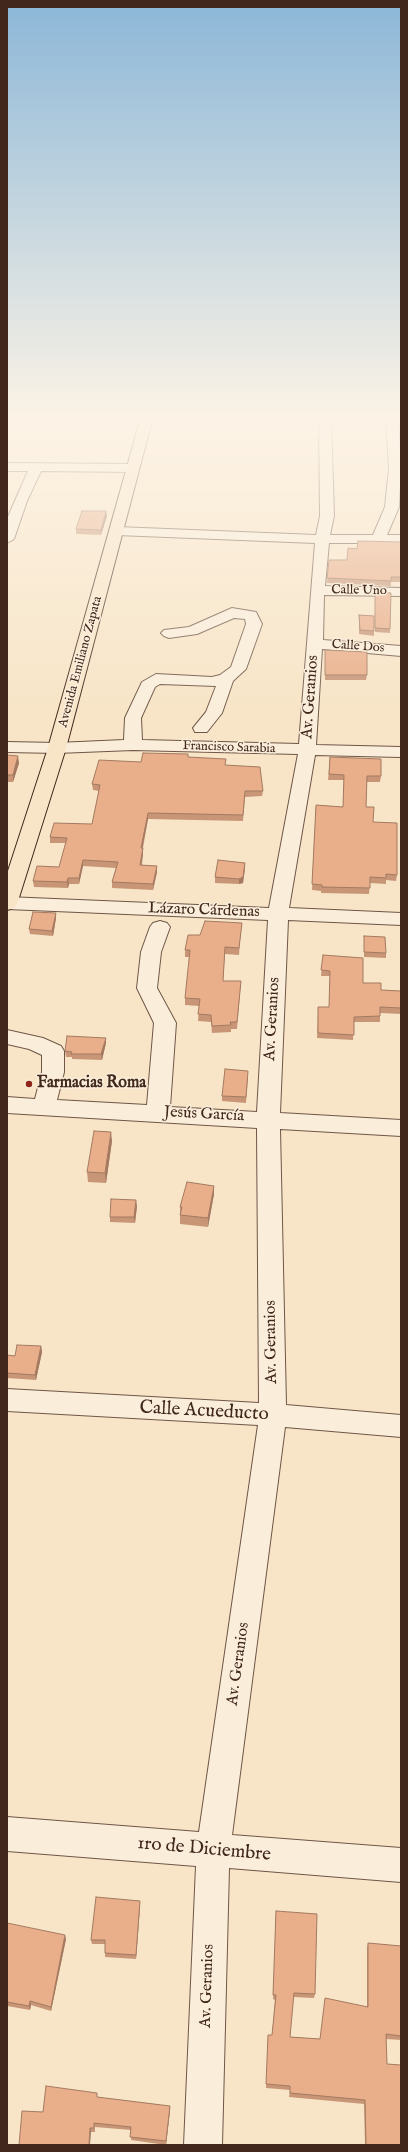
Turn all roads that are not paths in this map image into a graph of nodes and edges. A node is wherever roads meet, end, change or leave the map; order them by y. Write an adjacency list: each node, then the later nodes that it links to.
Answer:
1 (11, 517): 6 (street)
2 (120, 517): 5 (main road, Avenida Emiliano Zapata)
3 (328, 517): 7 (street, Av. Geranios)
4 (388, 517): 8 (street)
5 (117, 531): 7 (street); 19 (main road, Avenida Emiliano Zapata)
6 (7, 539)
7 (322, 539): 8 (street); 10 (street, Av. Geranios)
8 (378, 539): 9 (street)
9 (401, 539)
10 (317, 590): 11 (street, Calle Uno); 13 (street, Av. Geranios)
11 (401, 592)
12 (169, 633): 15 (street)
13 (315, 644): 14 (street, Calle Dos); 20 (street, Av. Geranios)
14 (401, 651)
15 (225, 679): 16 (street); 17 (street)
16 (202, 728)
17 (133, 745): 19 (street, Francisco Sarabia); 20 (street, Francisco Sarabia)
18 (7, 747): 19 (street, Francisco Sarabia)
19 (57, 748): 22 (main road, Avenida Emiliano Zapata)
20 (307, 751): 21 (street, Francisco Sarabia); 23 (street, Av. Geranios)
21 (401, 752)
22 (7, 904): 23 (street, Lázaro Cárdenas)
23 (278, 914): 24 (street, Lázaro Cárdenas); 30 (street, Av. Geranios)
24 (401, 919)
25 (160, 927): 29 (street)
26 (7, 1037): 28 (street)
27 (7, 1105): 28 (street, Jesús García)
28 (44, 1107): 29 (street, Jesús García)
29 (158, 1113): 30 (street, Jesús García)
30 (268, 1119): 31 (street, Jesús García); 33 (street, Av. Geranios)
31 (401, 1128)
32 (7, 1400): 33 (street, Calle Acueducto)
33 (273, 1416): 34 (street, Calle Acueducto); 36 (street, Av. Geranios)
34 (401, 1426)
35 (7, 1834): 36 (street, 1ro de Diciembre)
36 (213, 1851): 37 (street, 1ro de Diciembre); 38 (street, Av. Geranios)
37 (401, 1865)
38 (203, 2145)

